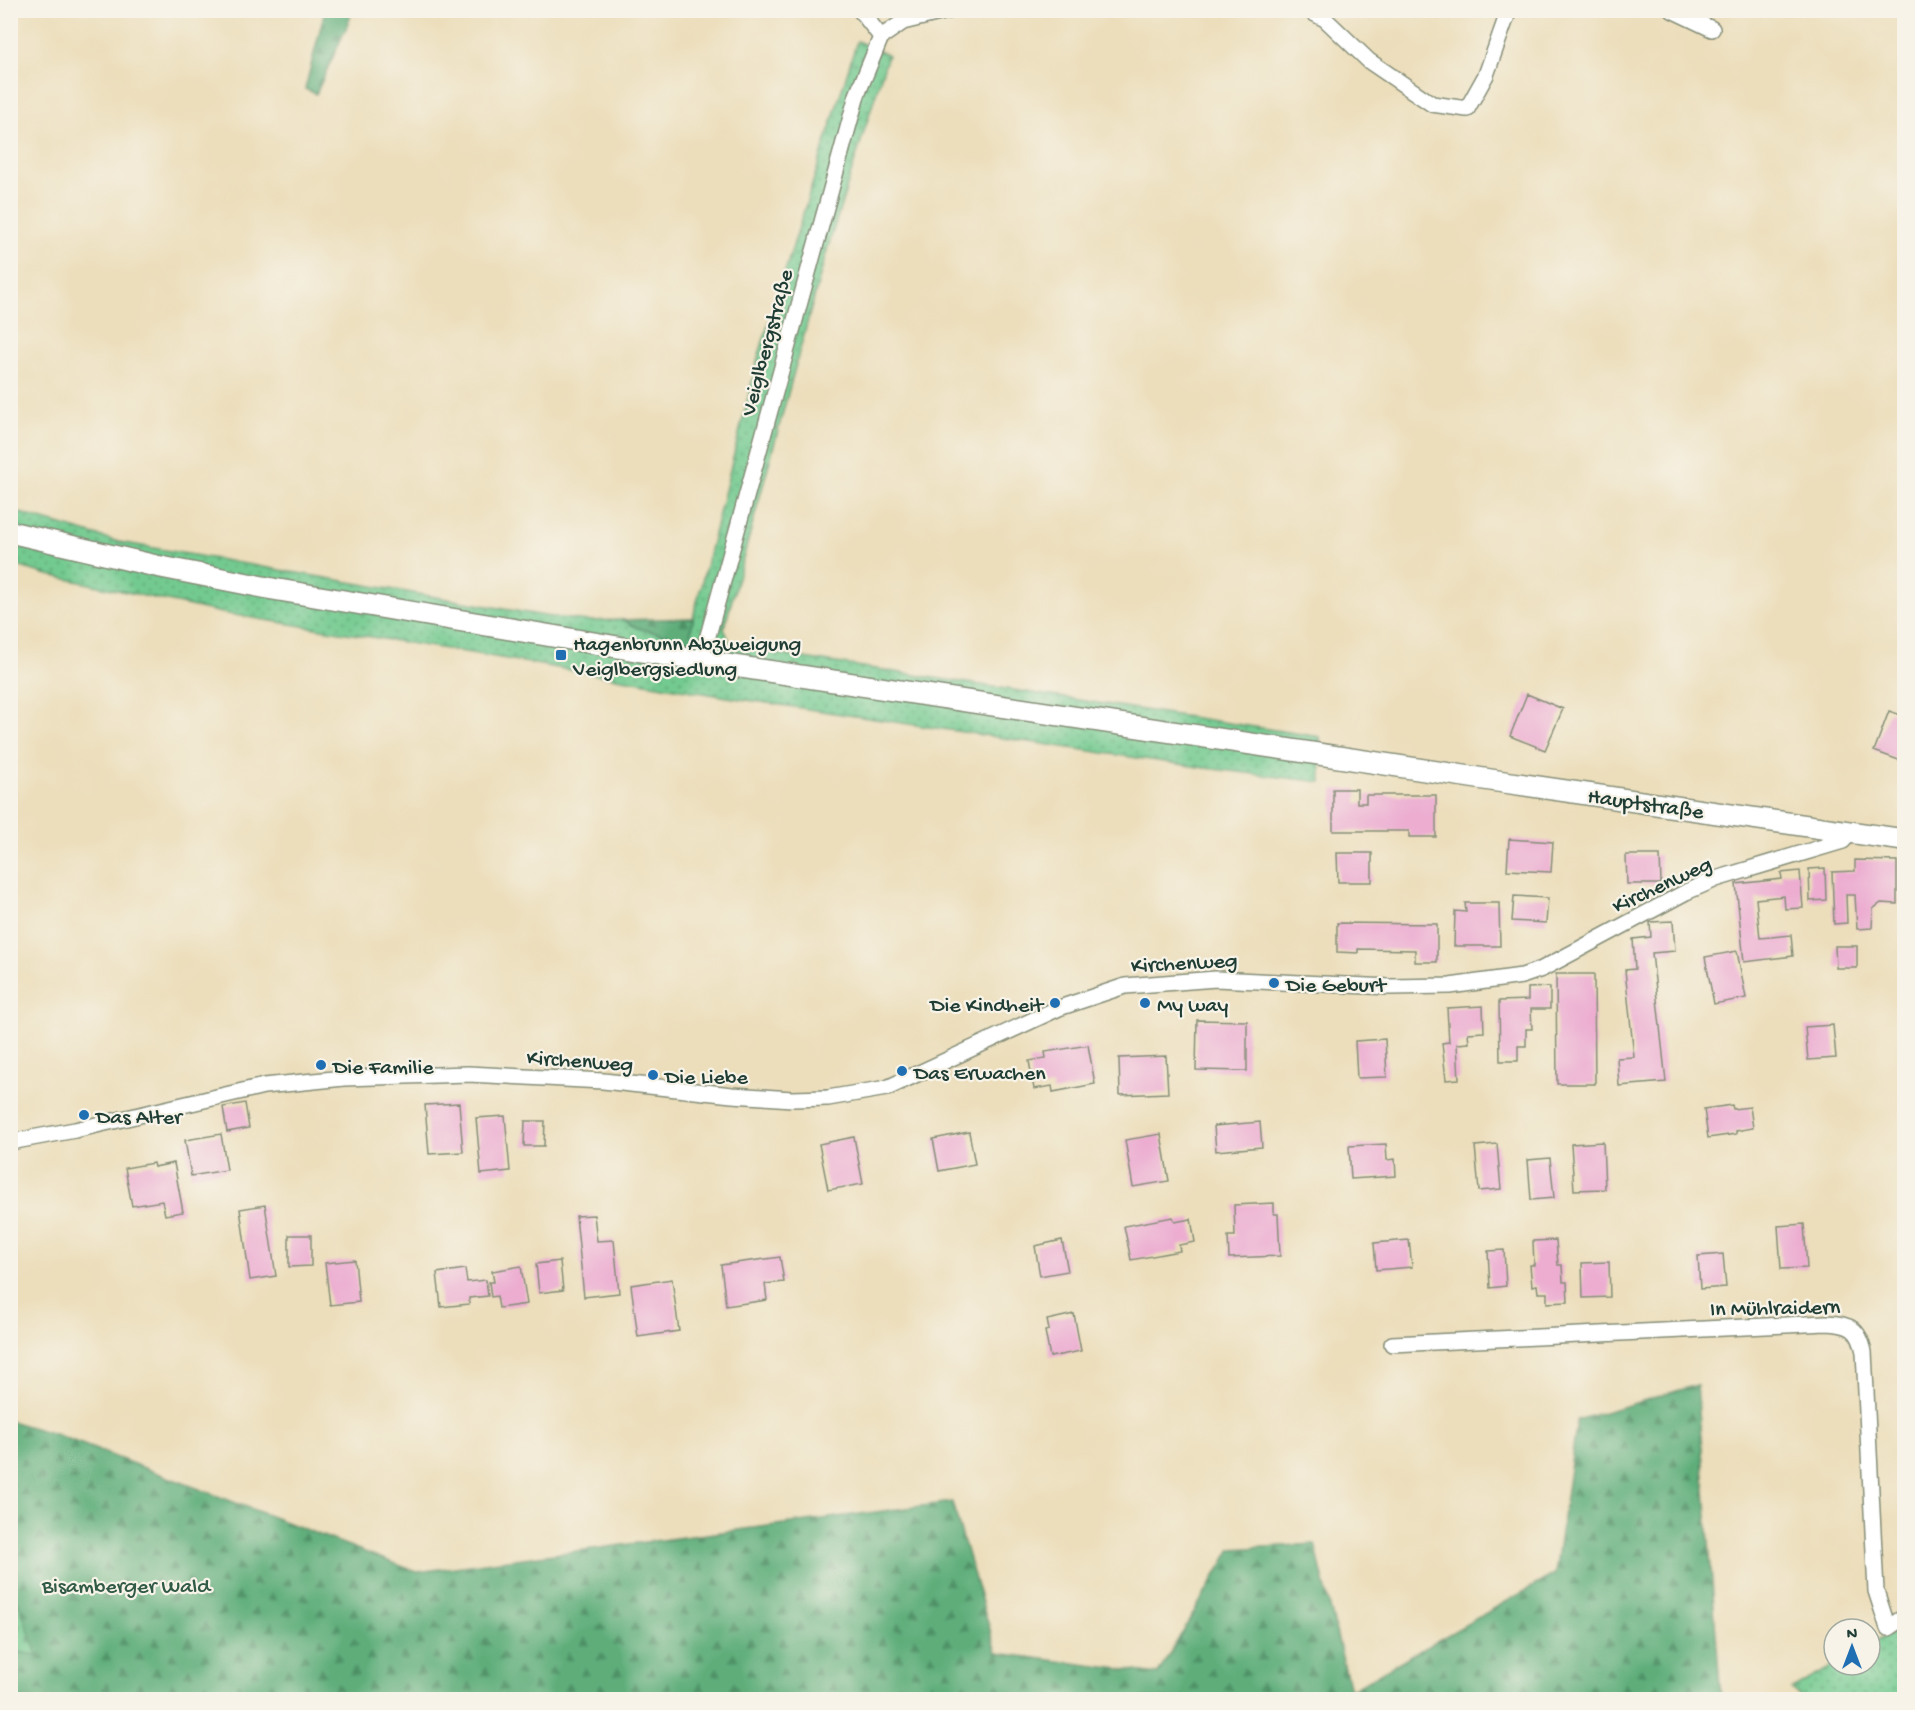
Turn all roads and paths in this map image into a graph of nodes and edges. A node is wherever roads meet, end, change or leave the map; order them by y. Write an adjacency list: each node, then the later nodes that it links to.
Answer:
1 (860, 10): 8 (street)
2 (952, 10): 8 (street)
3 (1308, 10): 6 (street)
4 (1509, 10): 6 (street)
5 (1672, 10): 7 (street)
6 (1326, 15)
7 (1712, 29)
8 (881, 37): 10 (street, Veiglbergstraße)
9 (10, 532): 10 (main road, Hauptstraße)
10 (700, 661): 11 (main road, Hauptstraße)
11 (1852, 831): 12 (main road, Hauptstraße); 13 (street, Kirchenweg)
12 (1905, 840)
13 (10, 1142)
14 (1392, 1344): 15 (street, In Mühlraidern)
15 (1905, 1617)

